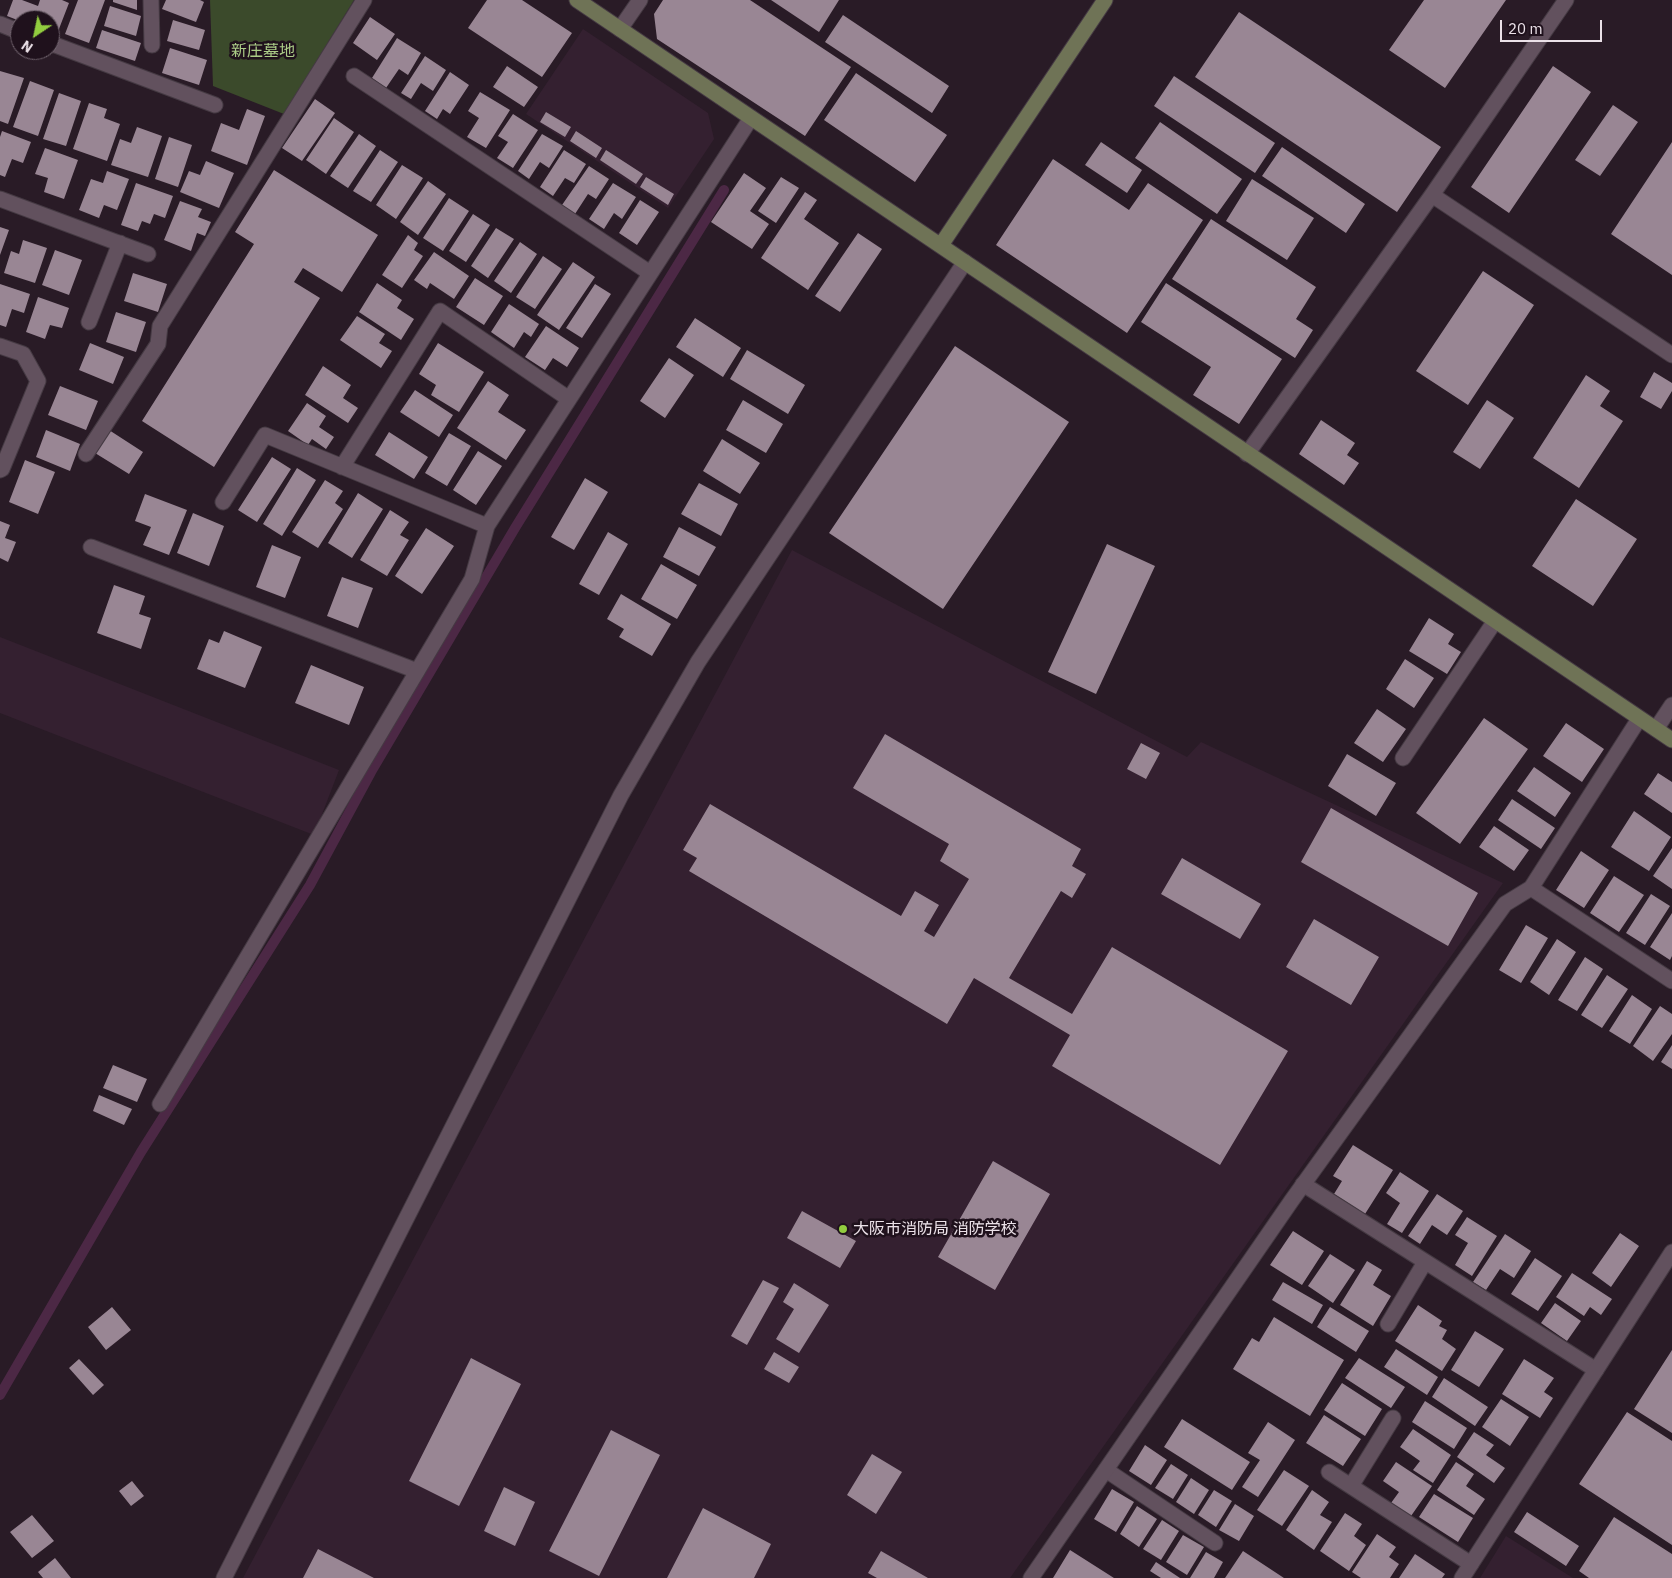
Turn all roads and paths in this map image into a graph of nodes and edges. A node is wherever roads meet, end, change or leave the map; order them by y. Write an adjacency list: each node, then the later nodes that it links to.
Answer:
1 (151, 0): 8 (street)
2 (364, 0): 24 (street)
3 (577, 0): 7 (street)
4 (640, 0): 7 (street)
5 (1104, 0): 16 (street)
6 (1566, 0): 13 (street)
7 (620, 29): 12 (street)
8 (152, 45)
9 (60, 47): 11 (street)
10 (354, 76): 19 (street)
11 (215, 105)
12 (751, 118): 16 (street); 19 (street)
13 (1432, 195): 22 (street); 25 (street)
14 (0, 199): 15 (street)
15 (120, 243): 17 (street); 20 (street)
16 (941, 245): 18 (street)
17 (148, 254)
18 (965, 262): 25 (street); 52 (street)
19 (650, 273): 23 (street)
20 (90, 322)
21 (0, 346): 27 (street)
22 (1672, 355)
23 (569, 400): 26 (street); 29 (street)
24 (86, 454)
25 (1247, 454): 31 (street)
26 (342, 466): 28 (street); 29 (street)
27 (0, 470)
28 (223, 502)
29 (487, 526): 32 (street)
30 (91, 546): 32 (street)
31 (1495, 621): 34 (street); 37 (street)
32 (417, 671): 40 (street)
33 (1672, 705): 35 (street)
34 (1639, 719): 35 (street); 38 (street)
35 (1656, 729): 36 (street)
36 (1672, 740)
37 (1403, 758)
38 (1531, 888): 39 (street); 41 (street)
39 (1672, 981)
40 (160, 1104)
41 (1303, 1184): 43 (street); 47 (street)
42 (1672, 1252): 45 (street)
43 (1425, 1262): 44 (street); 45 (street)
44 (1388, 1324)
45 (1596, 1370): 51 (street)
46 (1393, 1418): 49 (street)
47 (1106, 1470): 50 (street); 53 (street)
48 (1329, 1472): 49 (street)
49 (1351, 1486): 51 (street)
50 (1215, 1543)
51 (1471, 1564): 54 (street)
52 (224, 1578)
53 (1031, 1578)
54 (1462, 1578)

